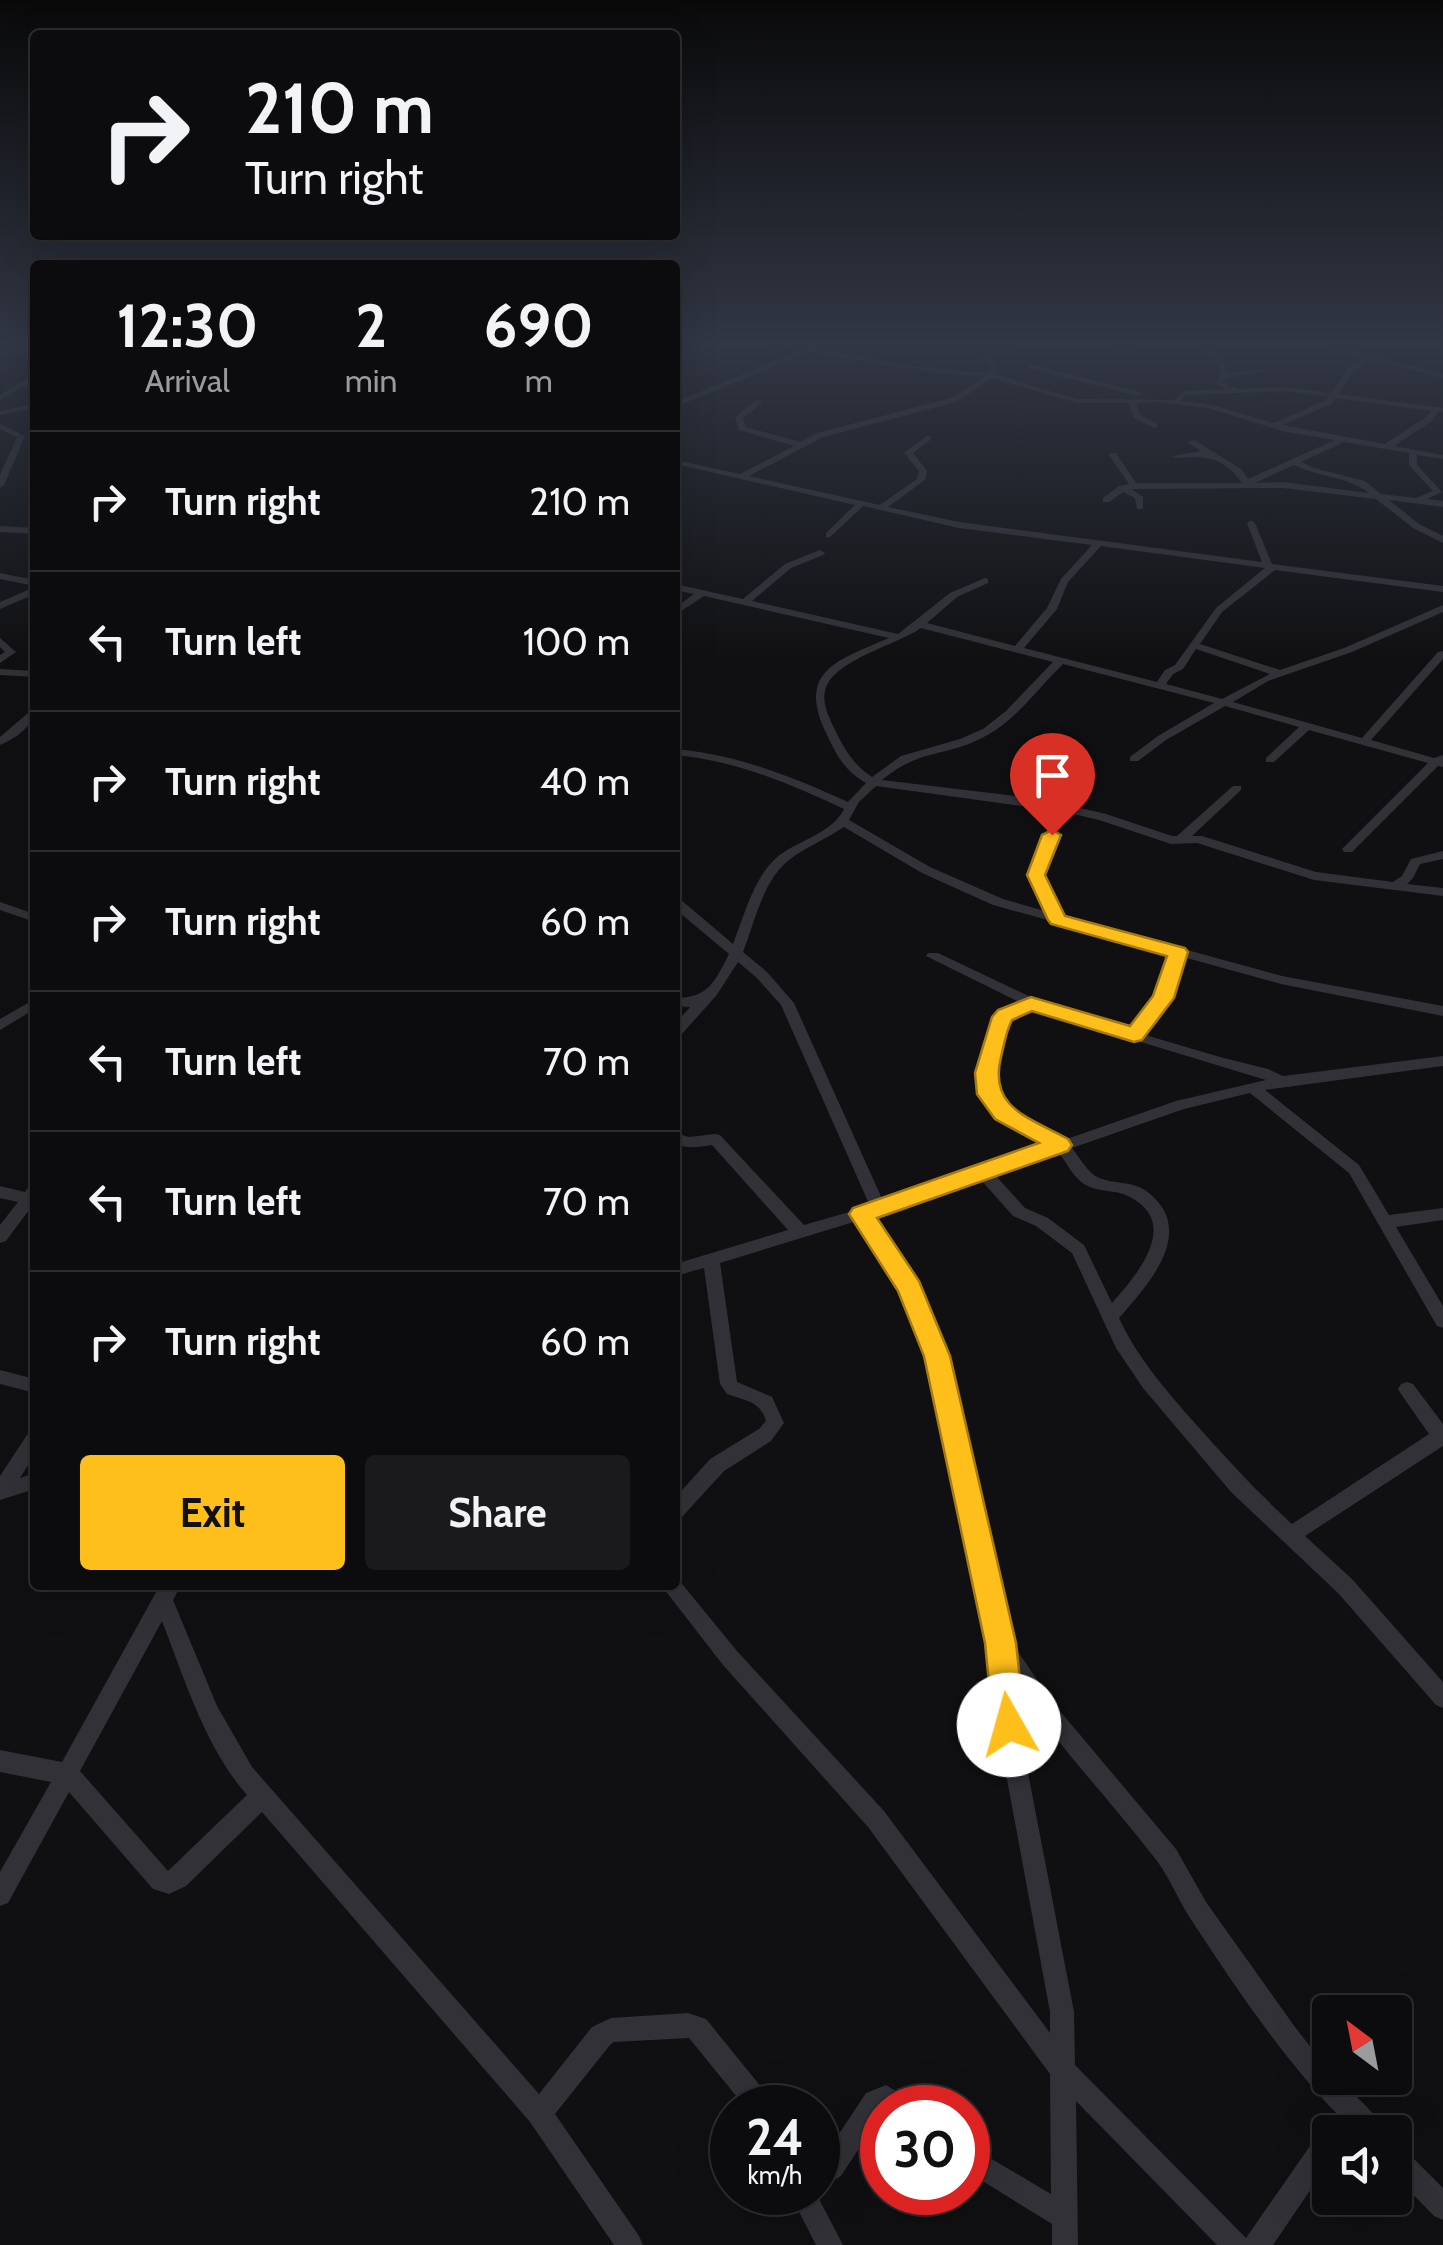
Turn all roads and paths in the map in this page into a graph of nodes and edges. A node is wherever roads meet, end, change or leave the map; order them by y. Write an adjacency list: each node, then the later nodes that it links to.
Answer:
1 (14, 451): 17 (street)
2 (786, 451): 14 (street)
3 (911, 451): 26 (street)
4 (1207, 451): 8 (street)
5 (1317, 451): 12 (street)
6 (1407, 451): 7 (street)
7 (1414, 452): 11 (street); 23 (street)
8 (1211, 453): 10 (street); 15 (street)
9 (1112, 455): 18 (street)
10 (1176, 456)
11 (1443, 457)
12 (1293, 461): 15 (street); 20 (street)
13 (680, 465): 14 (street)
14 (740, 476): 24 (street)
15 (1247, 483): 16 (street); 20 (street)
16 (1232, 484): 18 (street); 21 (street)
17 (0, 485)
18 (1134, 486): 19 (street)
19 (1122, 488): 22 (street); 27 (street)
20 (1380, 495): 23 (street); 32 (street)
21 (1220, 499)
22 (1106, 500)
23 (1416, 500): 25 (street)
24 (861, 504): 26 (street); 31 (street)
25 (1443, 504)
26 (882, 507): 33 (street)
27 (1140, 507)
28 (1250, 522): 35 (street)
29 (1, 530): 30 (street)
30 (30, 532)
31 (829, 535)
32 (1443, 540)
33 (1100, 544): 35 (street); 51 (street)
34 (820, 553): 43 (street)
35 (1271, 567): 40 (street); 50 (street)
36 (0, 576): 38 (street)
37 (986, 581): 47 (street)
38 (30, 585)
39 (680, 588): 42 (street)
40 (1443, 589)
41 (30, 590): 44 (street)
42 (704, 592): 43 (street); 46 (street)
43 (746, 602): 48 (street)
44 (0, 606)
45 (1443, 608): 56 (street)
46 (680, 609)
47 (919, 624): 48 (street); 51 (street)
48 (900, 636): 68 (street)
49 (0, 640): 53 (street)
50 (1192, 645): 56 (street); 58 (street)
51 (1017, 650): 54 (street)
52 (1442, 654): 63 (street)
53 (0, 660)
54 (1059, 662): 58 (street); 68 (street)
55 (0, 672): 57 (street)
56 (1278, 673): 59 (street)
57 (30, 674)
58 (1160, 686): 59 (street)
59 (1222, 702): 61 (street); 65 (street)
60 (30, 716): 62 (street)
61 (1306, 726): 63 (street); 66 (street)
62 (0, 742)
63 (1364, 742): 67 (street)
64 (680, 752): 70 (street)
65 (1134, 760)
66 (1270, 760)
67 (1440, 760): 74 (street)
68 (874, 782): 70 (street); 71 (street)
69 (1237, 788): 73 (street)
70 (850, 807): 72 (street)
71 (1066, 808): 73 (street); 81 (street)
72 (844, 822): 81 (street); 83 (street)
73 (1179, 840): 76 (street)
74 (1348, 848)
75 (1443, 854): 76 (street)
76 (1396, 886): 77 (street)
77 (1443, 892)
78 (680, 906): 83 (street)
79 (4, 911): 80 (street)
80 (30, 917)
81 (1058, 920): 82 (street)
82 (1178, 952): 89 (street); 92 (street)
83 (738, 955): 85 (street); 102 (street)
84 (934, 956): 87 (street)
85 (704, 1000): 86 (street); 91 (street)
86 (680, 1003)
87 (1031, 1004): 92 (street); 97 (street)
88 (30, 1006): 90 (street)
89 (1443, 1010)
90 (0, 1025)
91 (680, 1027)
92 (1134, 1035): 94 (street)
93 (1443, 1061): 94 (street)
94 (1282, 1081): 95 (street)
95 (1252, 1087): 97 (street); 104 (street)
96 (680, 1140): 105 (street)
97 (1060, 1145): 98 (street); 110 (street)
98 (983, 1172): 102 (street); 110 (street)
99 (0, 1192): 100 (street)
100 (30, 1194)
101 (30, 1195): 106 (street)
102 (870, 1211): 105 (street); 123 (street)
103 (1443, 1214): 104 (street)
104 (1386, 1222): 109 (street)
105 (800, 1232): 107 (street)
106 (0, 1237)
107 (711, 1259): 108 (street); 119 (street)
108 (680, 1268)
109 (1436, 1298): 111 (street)
110 (1110, 1317): 120 (street)
111 (1443, 1321)
112 (0, 1377): 113 (street)
113 (30, 1385)
114 (1406, 1388): 115 (street)
115 (1442, 1437): 120 (street)
116 (30, 1446): 118 (street)
117 (30, 1483): 118 (street)
118 (0, 1492)
119 (680, 1506)
120 (1292, 1535): 124 (street)
121 (675, 1590): 129 (street)
122 (167, 1592): 126 (street); 127 (street)
123 (1000, 1643): 129 (street); 132 (street)
124 (1443, 1698)
125 (0, 1761): 126 (street)
126 (68, 1774): 127 (street); 128 (street)
127 (261, 1797): 131 (street)
128 (0, 1895)
129 (1061, 2068): 140 (street); 144 (street)
130 (744, 2085): 131 (street)
131 (540, 2113): 141 (street)
132 (1347, 2115)
133 (860, 2125): 134 (street)
134 (840, 2155)
135 (1312, 2166): 145 (street)
136 (990, 2172): 140 (street)
137 (1412, 2175): 138 (street)
138 (1443, 2207)
139 (812, 2215): 142 (street)
140 (1064, 2217): 143 (street)
141 (630, 2245)
142 (830, 2245)
143 (1065, 2245)
144 (1236, 2245)
145 (1256, 2245)

